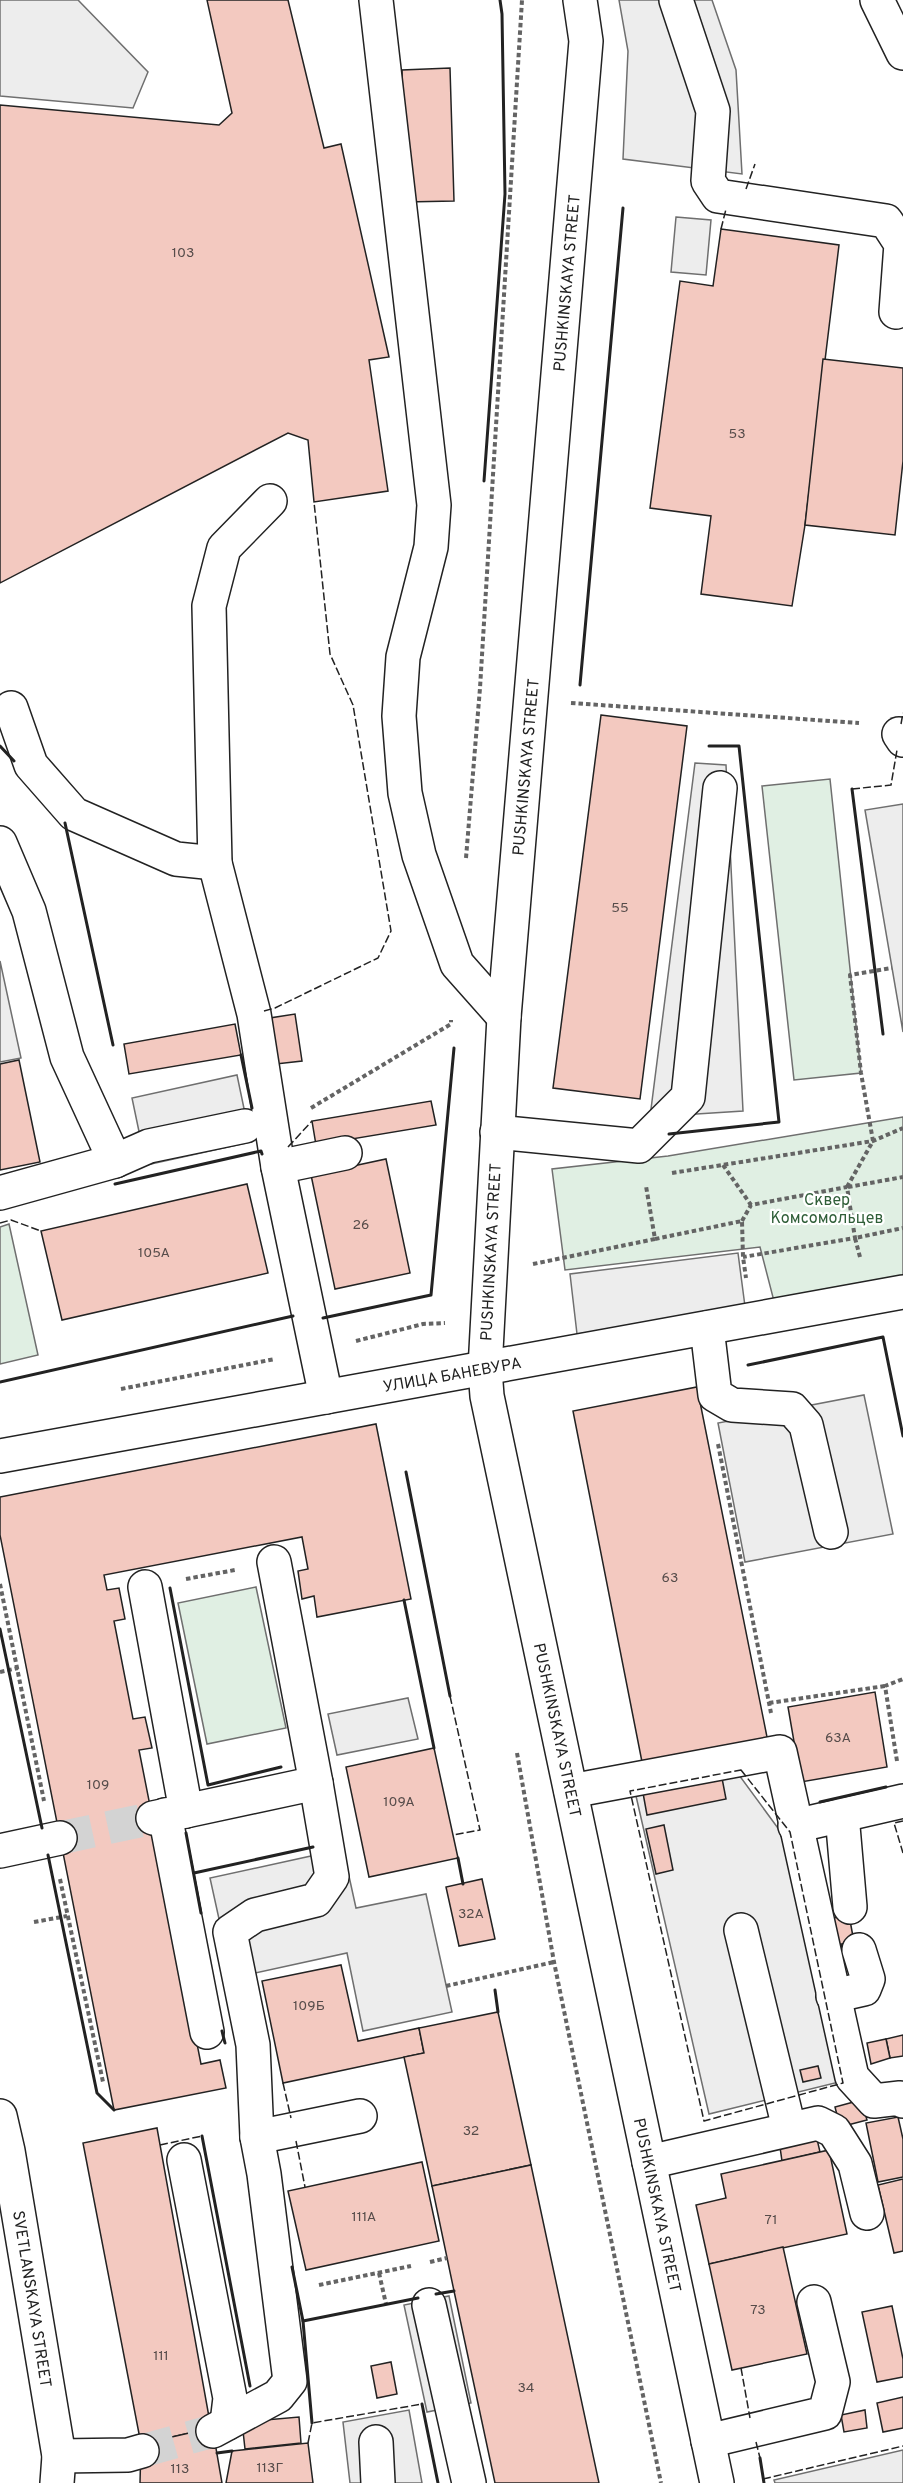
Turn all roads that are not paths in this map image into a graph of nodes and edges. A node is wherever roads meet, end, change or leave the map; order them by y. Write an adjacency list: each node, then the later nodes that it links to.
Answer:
1 (376, 0): 12 (main road)
2 (580, 0): 12 (main road, PUSHKINSKAYA STREET)
3 (676, 0): 6 (main road)
4 (877, 0): 5 (main road)
5 (900, 37)
6 (896, 312)
7 (270, 501): 11 (main road)
8 (11, 708): 11 (main road)
9 (720, 788): 14 (main road)
10 (0, 843): 16 (main road)
11 (215, 863): 13 (main road)
12 (504, 1017): 14 (main road, PUSHKINSKAYA STREET)
13 (259, 1129): 16 (main road); 17 (main road)
14 (497, 1132): 21 (main road, PUSHKINSKAYA STREET)
15 (345, 1153): 17 (main road)
16 (115, 1161): 18 (main road)
17 (278, 1167): 22 (main road)
18 (0, 1192)
19 (903, 1292): 20 (main road, УЛИЦА БАНЕВУРА)
20 (707, 1328): 21 (main road, УЛИЦА БАНЕВУРА); 24 (main road)
21 (484, 1369): 22 (main road, УЛИЦА БАНЕВУРА); 28 (main road, PUSHKINSKAYA STREET)
22 (326, 1397): 23 (main road, УЛИЦА БАНЕВУРА)
23 (0, 1456)
24 (831, 1532)
25 (274, 1562): 27 (main road)
26 (145, 1587): 30 (main road)
27 (316, 1783): 30 (main road); 44 (main road)
28 (571, 1791): 32 (main road); 46 (main road, PUSHKINSKAYA STREET)
29 (903, 1800): 31 (main road)
30 (168, 1815): 39 (main road)
31 (842, 1815): 32 (main road); 35 (main road)
32 (795, 1826): 38 (main road)
33 (60, 1838): 34 (main road)
34 (0, 1851)
35 (850, 1907)
36 (741, 1930): 43 (main road)
37 (859, 1950): 38 (main road)
38 (833, 1996): 40 (main road)
39 (207, 2032)
40 (903, 2101)
41 (0, 2116): 53 (main road, SVETLANSKAYA STREET)
42 (360, 2116): 44 (main road)
43 (789, 2128): 46 (main road); 47 (main road)
44 (256, 2137): 45 (main road)
45 (184, 2160)
46 (649, 2162): 50 (main road, PUSHKINSKAYA STREET)
47 (867, 2213)
48 (814, 2302): 50 (main road)
49 (429, 2304): 55 (main road)
50 (708, 2441): 56 (main road, PUSHKINSKAYA STREET)
51 (376, 2442): 54 (main road)
52 (142, 2451): 53 (main road)
53 (58, 2470)
54 (378, 2483)
55 (469, 2483)
56 (717, 2483)

